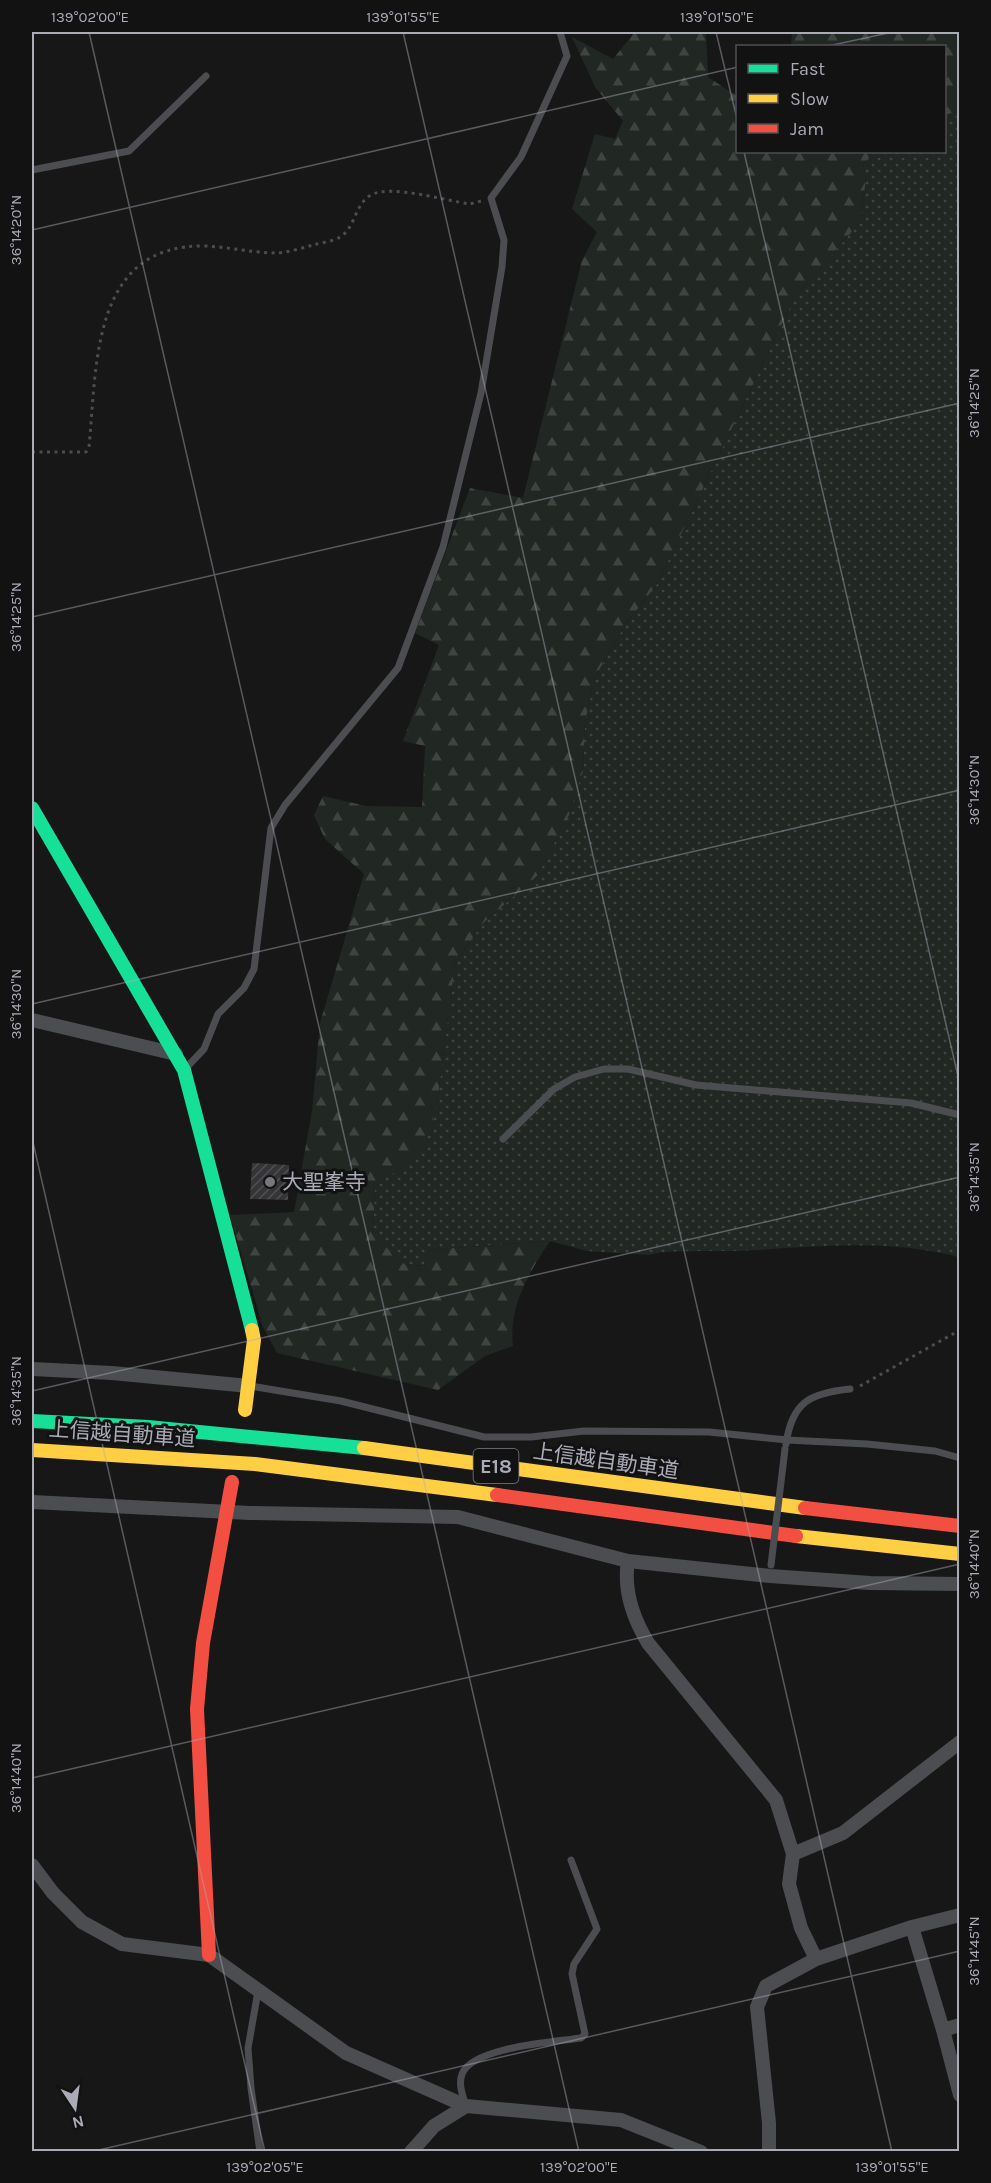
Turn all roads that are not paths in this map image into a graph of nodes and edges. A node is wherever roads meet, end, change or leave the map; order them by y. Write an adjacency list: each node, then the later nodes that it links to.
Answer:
1 (560, 32): 7 (lane)
2 (206, 76): 3 (lane)
3 (32, 170)
4 (32, 808): 6 (main road)
5 (32, 1020): 6 (street)
6 (176, 1054): 7 (main road)
7 (184, 1070): 11 (main road)
8 (960, 1115): 9 (lane)
9 (503, 1139)
10 (32, 1369): 11 (street)
11 (249, 1386): 13 (main road); 15 (lane)
12 (850, 1389): 15 (lane)
13 (245, 1410)
14 (32, 1421): 21 (main road, 上信越自動車道 / E18)
15 (787, 1440): 17 (lane); 24 (lane, bridge)
16 (32, 1450): 22 (main road, 上信越自動車道 / E18)
17 (960, 1458)
18 (232, 1482): 20 (main road)
19 (32, 1502): 20 (street)
20 (227, 1512): 23 (street); 32 (main road)
21 (960, 1526)
22 (960, 1554)
23 (628, 1561): 24 (street); 27 (street)
24 (771, 1571): 25 (street)
25 (960, 1584)
26 (960, 1742): 27 (street)
27 (794, 1854): 33 (street)
28 (571, 1860): 38 (lane)
29 (32, 1865): 32 (street)
30 (960, 1915): 31 (street)
31 (912, 1927): 33 (street); 36 (street)
32 (208, 1955): 34 (street)
33 (816, 1959): 42 (street)
34 (258, 1990): 38 (street); 39 (lane)
35 (960, 2025): 36 (street)
36 (943, 2030): 37 (street)
37 (960, 2095)
38 (466, 2106): 40 (street); 41 (street)
39 (260, 2151)
40 (411, 2151)
41 (701, 2151)
42 (769, 2151)

